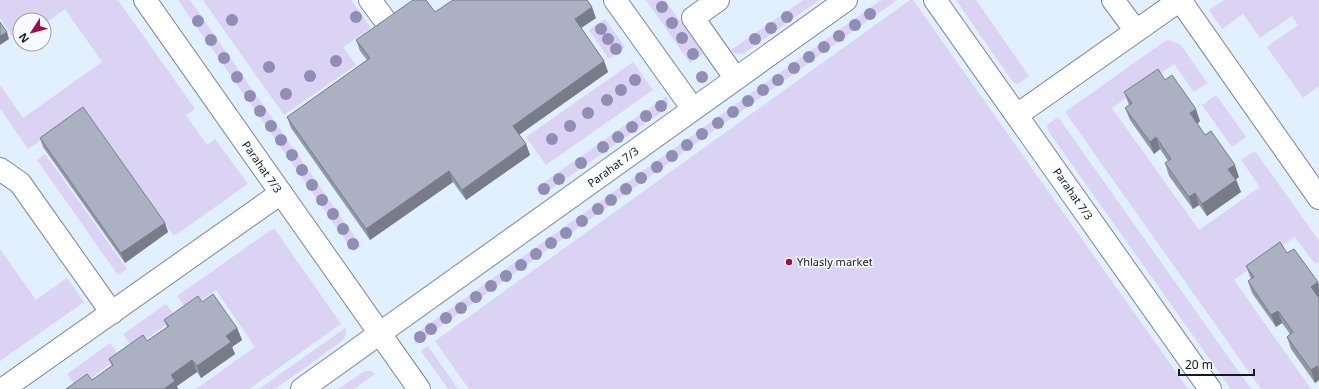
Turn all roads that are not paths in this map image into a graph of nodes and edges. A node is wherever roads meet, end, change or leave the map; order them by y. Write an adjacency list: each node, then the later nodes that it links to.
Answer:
1 (145, 0): 15 (street, Parahat 7/3)
2 (370, 0): 9 (street)
3 (615, 0): 12 (street)
4 (718, 0): 11 (street)
5 (846, 0): 11 (street, Parahat 7/3)
6 (935, 0): 13 (street, Parahat 7/3)
7 (1113, 0): 10 (street)
8 (1180, 0): 10 (street); 16 (street)
9 (384, 19)
10 (1136, 31): 13 (street)
11 (736, 79): 12 (street, Parahat 7/3)
12 (693, 109): 18 (street, Parahat 7/3)
13 (1016, 115): 22 (street, Parahat 7/3)
14 (0, 169): 17 (street)
15 (281, 193): 17 (street); 18 (street, Parahat 7/3)
16 (1319, 198)
17 (112, 312): 19 (street)
18 (380, 333): 20 (street, Parahat 7/3); 21 (street, Parahat 7/3)
19 (3, 389)
20 (302, 389)
21 (419, 389)
22 (1210, 389)

